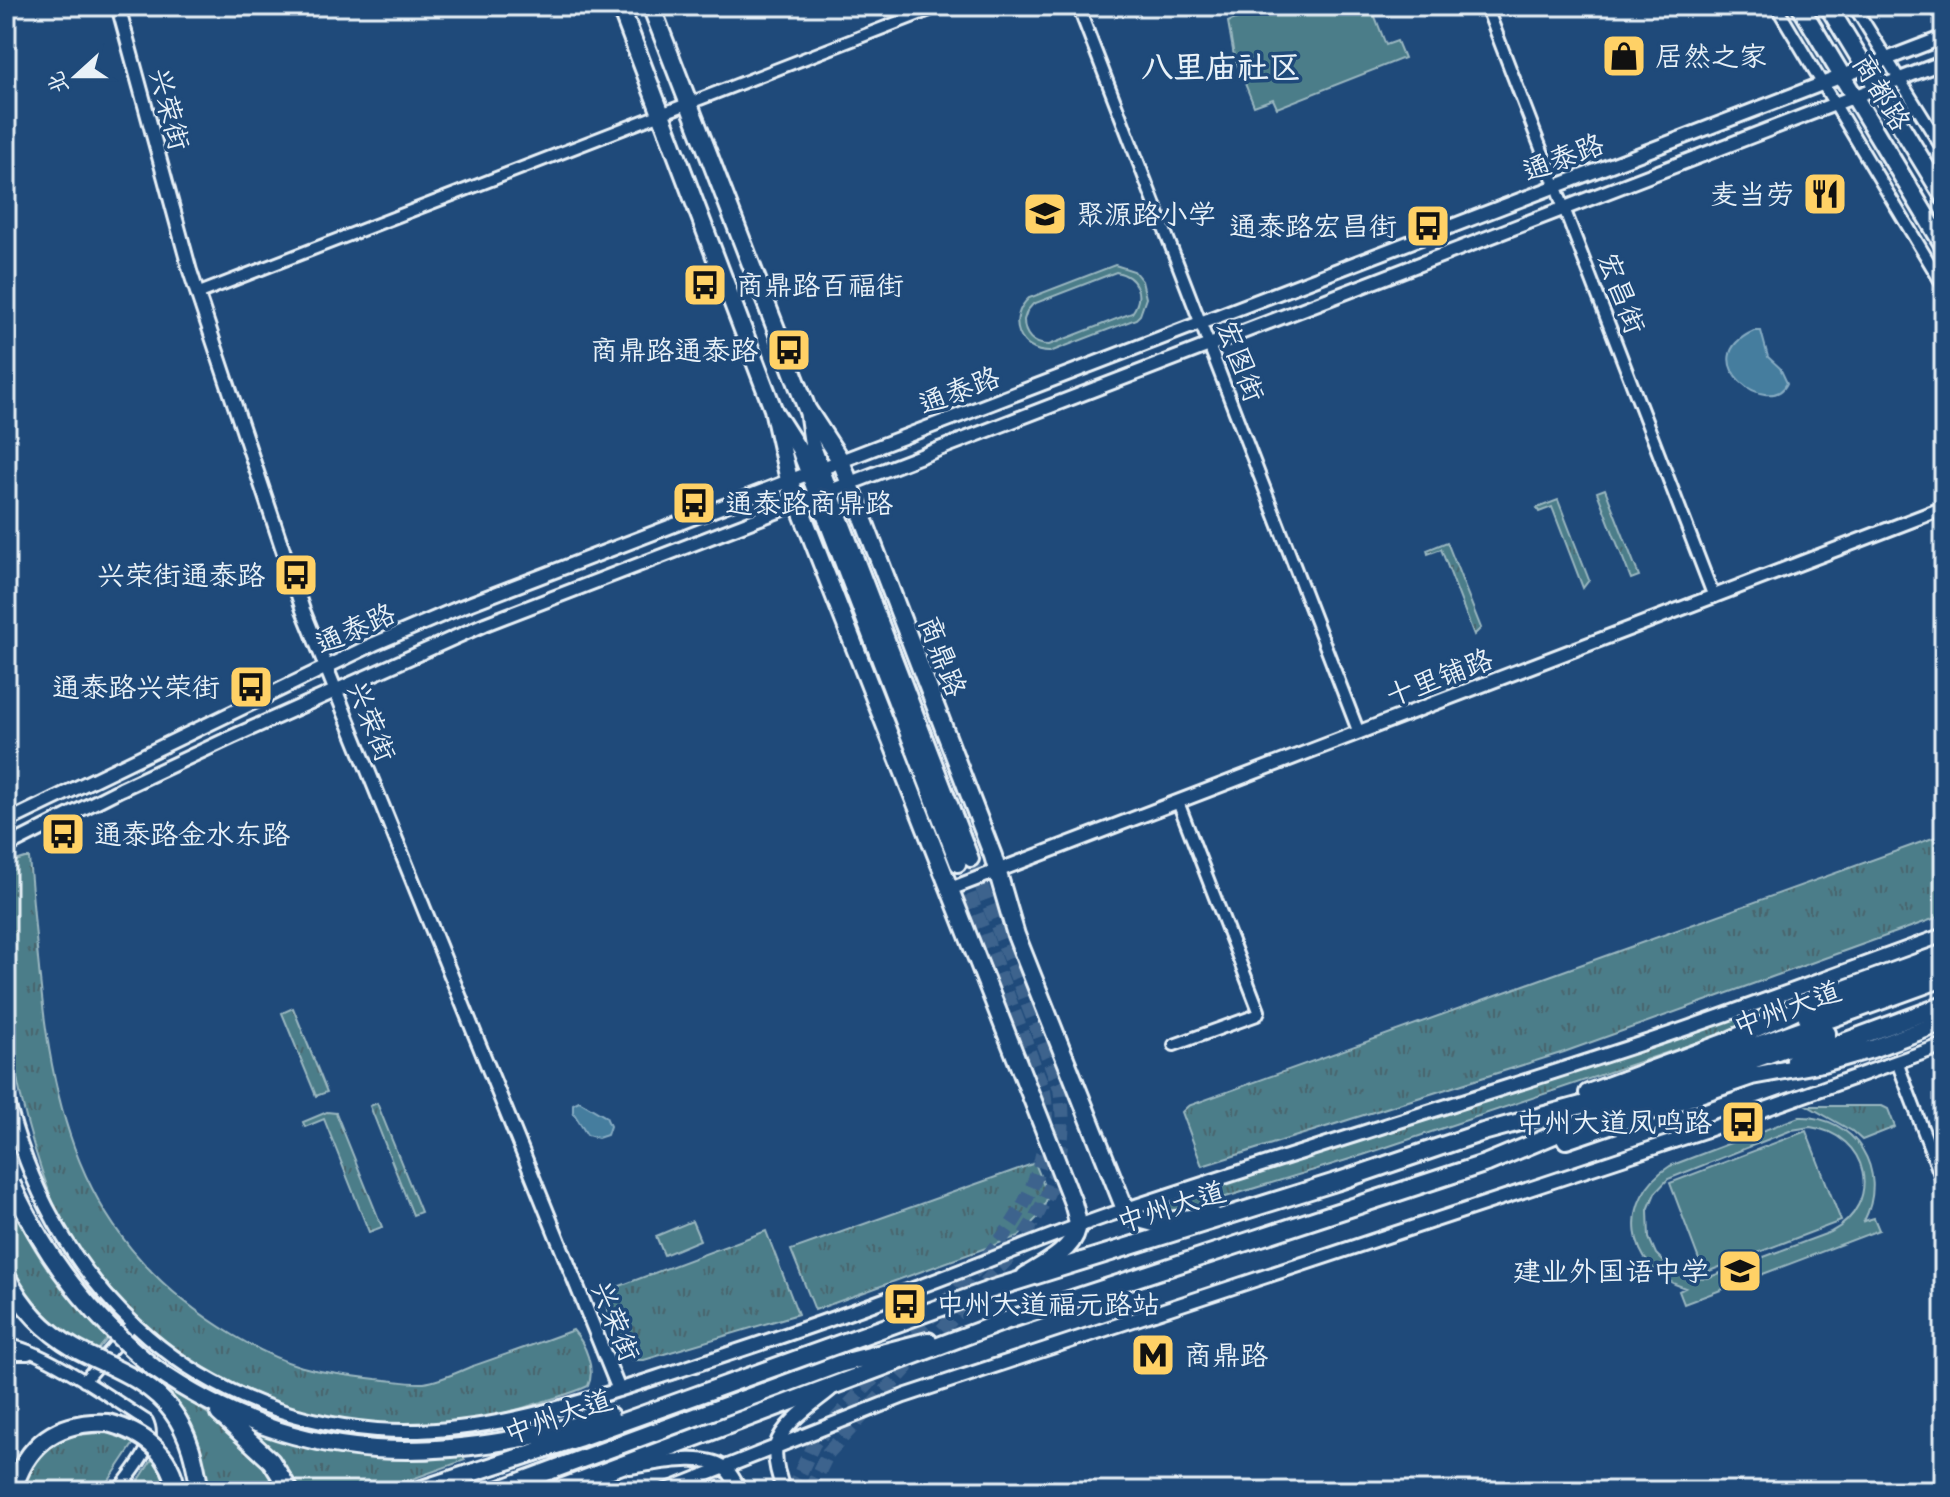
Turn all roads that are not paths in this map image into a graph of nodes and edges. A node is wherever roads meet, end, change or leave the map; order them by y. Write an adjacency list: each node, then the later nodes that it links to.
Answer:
1 (118, 6): 29 (street, 兴荣街)
2 (620, 6): 22 (main road)
3 (651, 6): 20 (main road, 商鼎路)
4 (940, 6): 20 (street)
5 (1078, 6): 30 (street, 宏图街)
6 (1486, 6): 24 (street, 宏昌街)
7 (1776, 6): 17 (street)
8 (1800, 6): 15 (main road, 商都路)
9 (1828, 6): 14 (main road, 商都路)
10 (1854, 6): 12 (street)
11 (1944, 37): 12 (street, 通泰路)
12 (1886, 59): 14 (street, 通泰路); 16 (street)
13 (1944, 62): 16 (street, 通泰路)
14 (1865, 67): 15 (street, 通泰路); 18 (main road, 商都路)
15 (1842, 76): 17 (street, 通泰路); 19 (main road, 商都路)
16 (1899, 79): 18 (street, 通泰路); 23 (street)
17 (1822, 83): 21 (street); 24 (street, 通泰路)
18 (1878, 87): 19 (street, 通泰路); 25 (main road, 商都路)
19 (1854, 96): 21 (street, 通泰路); 27 (main road, 商都路)
20 (689, 103): 22 (street); 33 (main road, 商鼎路)
21 (1834, 104): 26 (street, 通泰路); 28 (street)
22 (662, 114): 29 (street); 32 (main road)
23 (1944, 151)
24 (1555, 186): 26 (street, 宏昌街); 30 (street, 通泰路)
25 (1944, 197)
26 (1564, 208): 31 (street, 通泰路); 41 (street, 宏昌街)
27 (1944, 246)
28 (1944, 287)
29 (197, 294): 42 (street, 兴荣街)
30 (1200, 323): 31 (street, 宏图街); 34 (street, 通泰路)
31 (1209, 344): 37 (street, 通泰路); 44 (street, 宏图街)
32 (773, 409): 35 (main road); 36 (main road)
33 (807, 409): 34 (main road, 商鼎路); 35 (main road)
34 (841, 461): 35 (street, 通泰路); 37 (main road, 商鼎路)
35 (814, 471): 36 (street, 通泰路); 38 (main road)
36 (789, 480): 39 (main road); 42 (street, 通泰路)
37 (849, 482): 38 (street, 通泰路); 49 (main road, 商鼎路)
38 (823, 492): 39 (street, 通泰路); 48 (main road)
39 (797, 502): 43 (street, 通泰路); 50 (main road)
40 (1944, 508): 41 (street, 十里铺路)
41 (1714, 597): 44 (street, 十里铺路)
42 (325, 667): 43 (street, 兴荣街); 46 (street, 通泰路)
43 (334, 690): 47 (street, 通泰路); 80 (street, 兴荣街)
44 (1359, 733): 45 (street, 十里铺路)
45 (1178, 802): 49 (street, 十里铺路); 58 (street)
46 (6, 822)
47 (6, 847)
48 (964, 862)
49 (997, 871): 50 (street, 十里铺路); 68 (main road, 商鼎路)
50 (950, 889): 69 (main road)
51 (1944, 935): 68 (street)
52 (1944, 953): 60 (main road)
53 (1944, 966): 60 (main road)
54 (1944, 978): 60 (main road, 中州大道)
55 (1944, 990): 60 (main road, 中州大道)
56 (1944, 1005): 62 (main road)
57 (1944, 1022): 62 (main road)
58 (1174, 1045)
59 (1944, 1045): 61 (street)
60 (1730, 1055): 64 (main road, 中州大道); 67 (main road, 中州大道)
61 (1897, 1062): 66 (street); 82 (street)
62 (1752, 1076): 64 (main road)
63 (6, 1094): 73 (street)
64 (1487, 1163): 72 (main road, 中州大道)
65 (8, 1176): 81 (main road, bridge)
66 (1944, 1185)
67 (1250, 1208): 68 (main road); 71 (main road, 中州大道)
68 (1126, 1210): 69 (street)
69 (1077, 1227): 71 (main road); 80 (street)
70 (7, 1276): 88 (main road, bridge)
71 (1017, 1281): 77 (main road, 中州大道)
72 (1005, 1321): 79 (main road, 中州大道); 91 (main road)
73 (134, 1323): 78 (street); 80 (street)
74 (6, 1345): 76 (street)
75 (6, 1354): 76 (street)
76 (37, 1356): 78 (street)
77 (792, 1361): 81 (main road); 90 (main road, 中州大道)
78 (84, 1381): 86 (street)
79 (835, 1386): 82 (street); 84 (main road, 中州大道)
80 (619, 1390)
81 (206, 1402): 89 (main road)
82 (776, 1447): 83 (street); 96 (street)
83 (725, 1467): 84 (street); 94 (street); 95 (street)
84 (606, 1471): 92 (main road, 中州大道); 93 (main road)
85 (13, 1491): 87 (main road, bridge)
86 (118, 1491)
87 (177, 1491)
88 (200, 1491)
89 (290, 1491)
90 (416, 1491)
91 (495, 1491)
92 (553, 1491)
93 (570, 1491)
94 (665, 1491)
95 (740, 1491)
96 (784, 1491)

